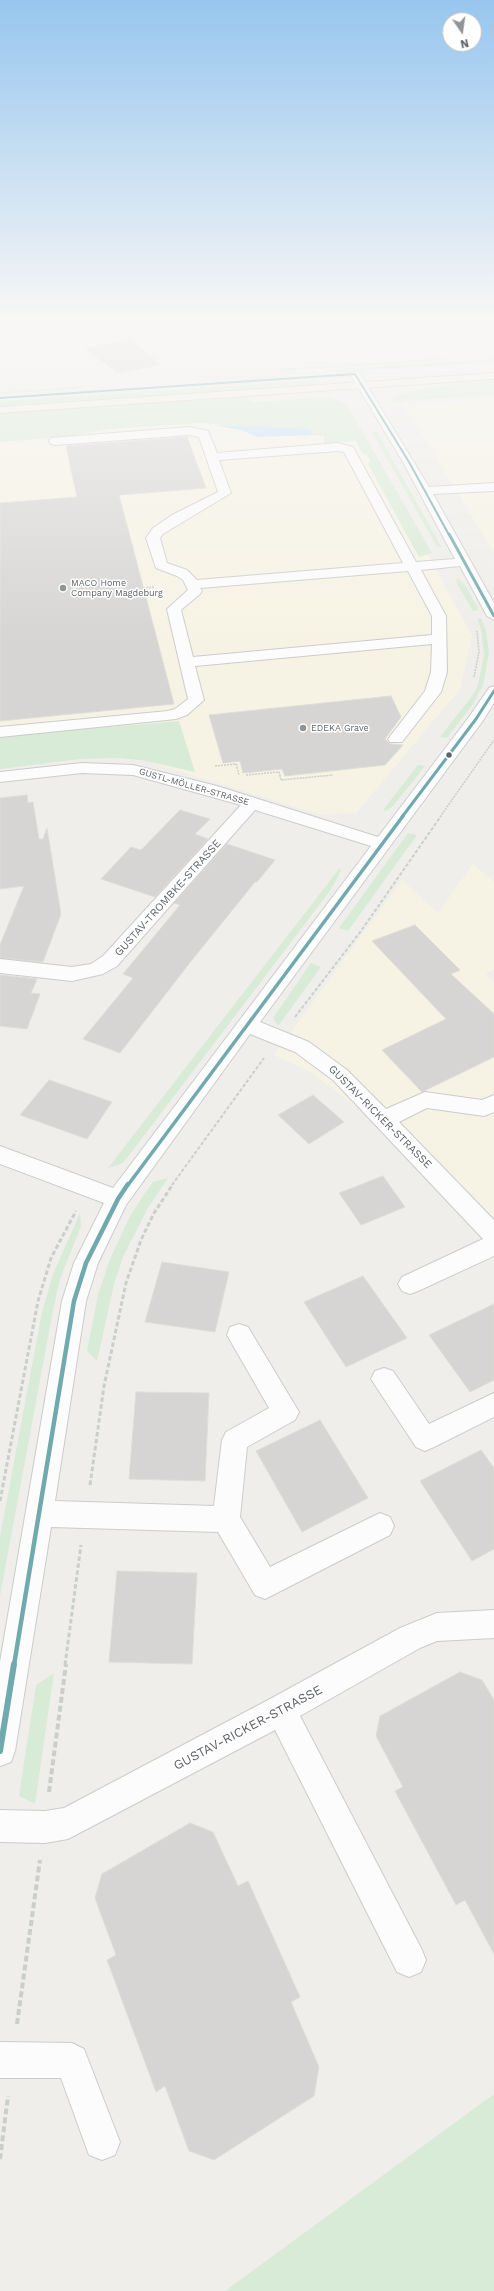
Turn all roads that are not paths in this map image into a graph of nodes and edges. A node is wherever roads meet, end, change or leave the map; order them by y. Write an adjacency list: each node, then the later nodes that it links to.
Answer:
1 (386, 425): 5 (street)
2 (56, 441): 3 (street)
3 (211, 457): 7 (street); 8 (street)
4 (494, 487): 5 (street)
5 (425, 491): 6 (street)
6 (463, 562): 7 (street); 9 (street)
7 (411, 566): 8 (street); 10 (street)
8 (193, 584): 11 (street)
9 (494, 616)
10 (440, 639): 11 (street); 14 (street)
11 (187, 662): 13 (street)
12 (494, 691): 17 (street)
13 (0, 732)
14 (396, 739)
15 (0, 777): 16 (street, GUSTL-MÖLLER-STRASSE)
16 (252, 803): 17 (street, GUSTL-MÖLLER-STRASSE); 18 (street, GUSTAV-TROMBKE-STRASSE)
17 (383, 844): 19 (street)
18 (0, 966)
19 (247, 1026): 21 (street, GUSTAV-RICKER-STRASSE); 23 (street)
20 (494, 1103): 21 (street)
21 (384, 1120): 24 (street, GUSTAV-RICKER-STRASSE)
22 (0, 1155): 23 (street)
23 (118, 1199): 30 (street)
24 (494, 1235)
25 (494, 1244): 26 (street)
26 (410, 1284)
27 (239, 1335): 31 (street)
28 (384, 1379): 29 (street)
29 (492, 1408)
30 (40, 1514): 31 (street); 35 (street)
31 (226, 1519): 32 (street)
32 (380, 1526)
33 (494, 1624): 34 (street, GUSTAV-RICKER-STRASSE)
34 (281, 1710): 36 (street, GUSTAV-RICKER-STRASSE); 37 (street)
35 (0, 1751)
36 (0, 1826)
37 (409, 1960)
38 (6, 2060): 39 (street)
39 (102, 2142)

